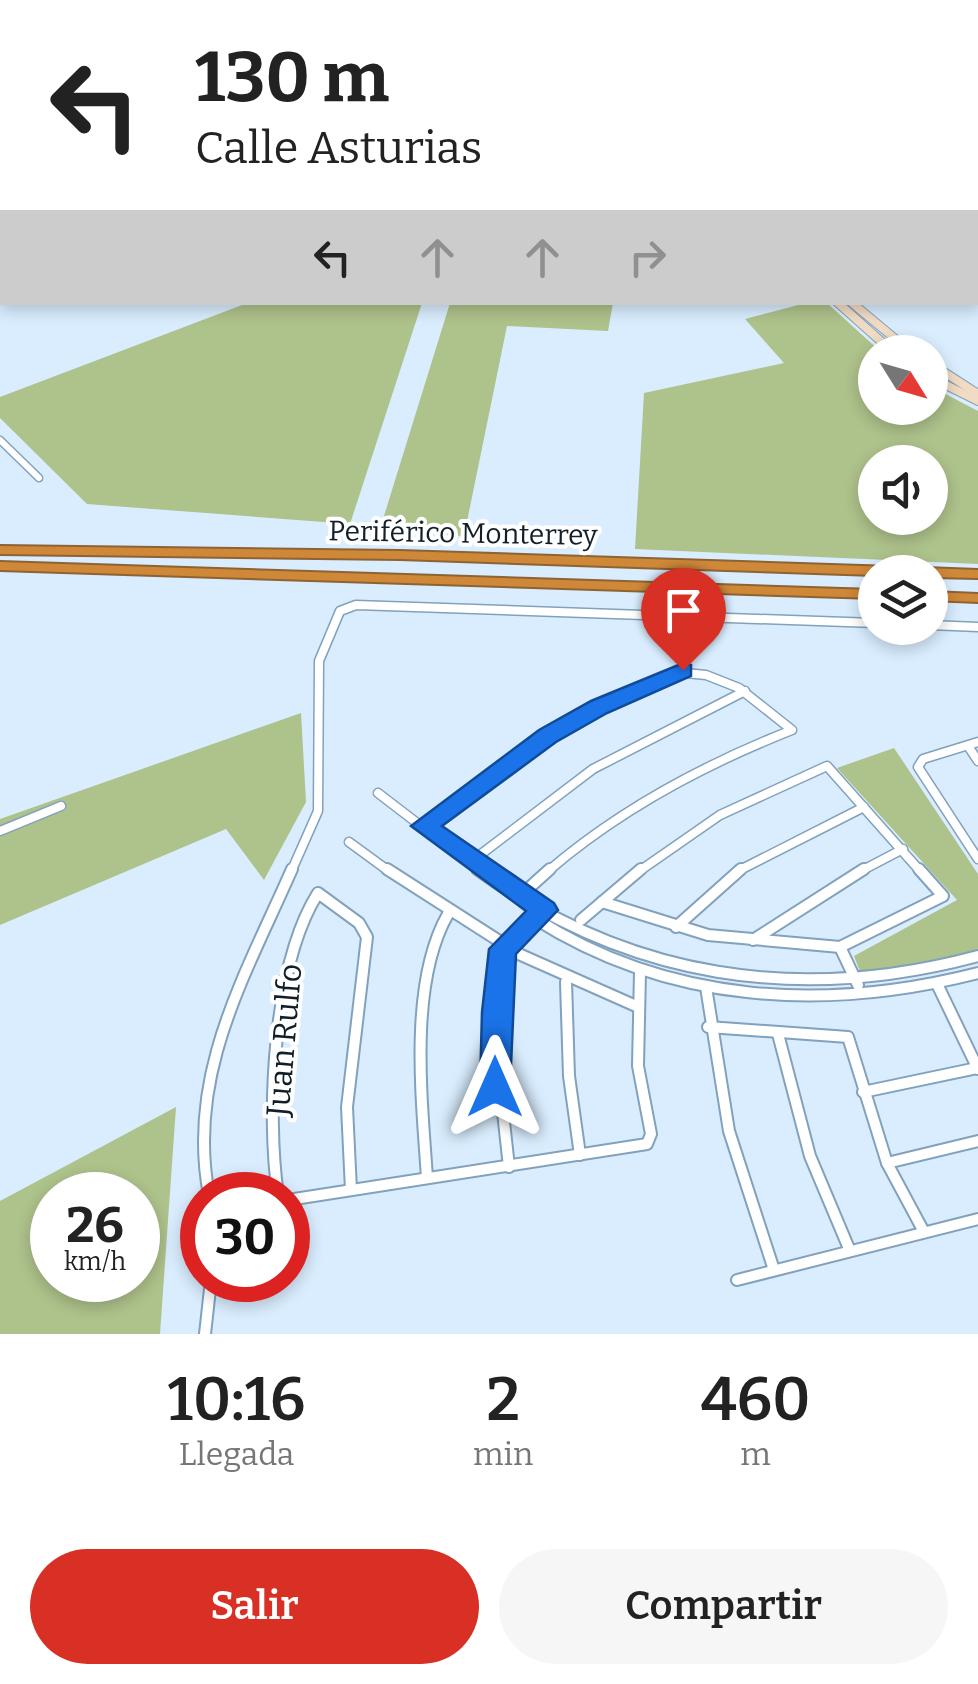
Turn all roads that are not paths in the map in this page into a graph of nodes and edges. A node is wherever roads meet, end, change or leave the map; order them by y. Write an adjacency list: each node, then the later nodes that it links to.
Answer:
1 (840, 305): 3 (street)
2 (854, 305): 4 (street)
3 (874, 335)
4 (889, 335)
5 (948, 376): 7 (street)
6 (948, 385): 7 (street)
7 (978, 398)
8 (0, 440): 9 (street)
9 (38, 478)
10 (0, 550): 12 (highway, Periférico Monterrey)
11 (0, 566): 15 (highway, Periférico Monterrey)
12 (858, 571)
13 (948, 573): 14 (highway, Periférico Monterrey)
14 (978, 574)
15 (858, 593)
16 (948, 597): 17 (highway)
17 (978, 598)
18 (858, 622): 62 (street)
19 (948, 626): 20 (street)
20 (978, 627)
21 (745, 691): 28 (street); 33 (street); 34 (street)
22 (978, 742): 23 (street)
23 (968, 746): 24 (street); 32 (street)
24 (978, 761)
25 (378, 793): 28 (street)
26 (61, 806): 29 (street)
27 (864, 807): 31 (street); 35 (street); 41 (street)
28 (424, 826): 33 (street)
29 (0, 830)
30 (349, 842): 38 (street)
31 (902, 849): 42 (street); 43 (street)
32 (978, 859)
33 (472, 861): 34 (street)
34 (520, 896): 36 (street)
35 (602, 902): 40 (street); 41 (street)
36 (532, 905): 37 (street); 39 (street)
37 (544, 910): 39 (street); 48 (street)
38 (448, 914): 44 (street); 64 (street)
39 (534, 918): 44 (street); 46 (street)
40 (581, 920)
41 (676, 927): 42 (street)
42 (753, 940): 43 (street)
43 (840, 948): 48 (street)
44 (503, 949): 49 (street); 61 (street)
45 (978, 956): 48 (street)
46 (640, 972): 51 (street); 53 (street)
47 (978, 973): 50 (street)
48 (856, 981): 52 (street)
49 (566, 982): 53 (street); 59 (street)
50 (938, 986): 52 (street); 56 (street)
51 (706, 988): 52 (street); 54 (street)
52 (862, 994)
53 (636, 1006): 59 (street)
54 (708, 1027): 55 (street); 70 (street)
55 (778, 1034): 57 (street); 69 (street)
56 (978, 1069): 57 (street)
57 (863, 1092): 60 (street)
58 (978, 1141): 60 (street)
59 (580, 1155): 61 (street)
60 (886, 1163): 68 (street)
61 (509, 1167): 64 (street)
62 (205, 1172)
63 (277, 1172): 65 (street, Juan Rulfo)
64 (427, 1178): 65 (street)
65 (350, 1190): 66 (street)
66 (310, 1196)
67 (976, 1224): 68 (street)
68 (924, 1232): 69 (street)
69 (850, 1251): 70 (street)
70 (774, 1270): 71 (street)
71 (737, 1280)
72 (208, 1302): 73 (street)
73 (205, 1334)

